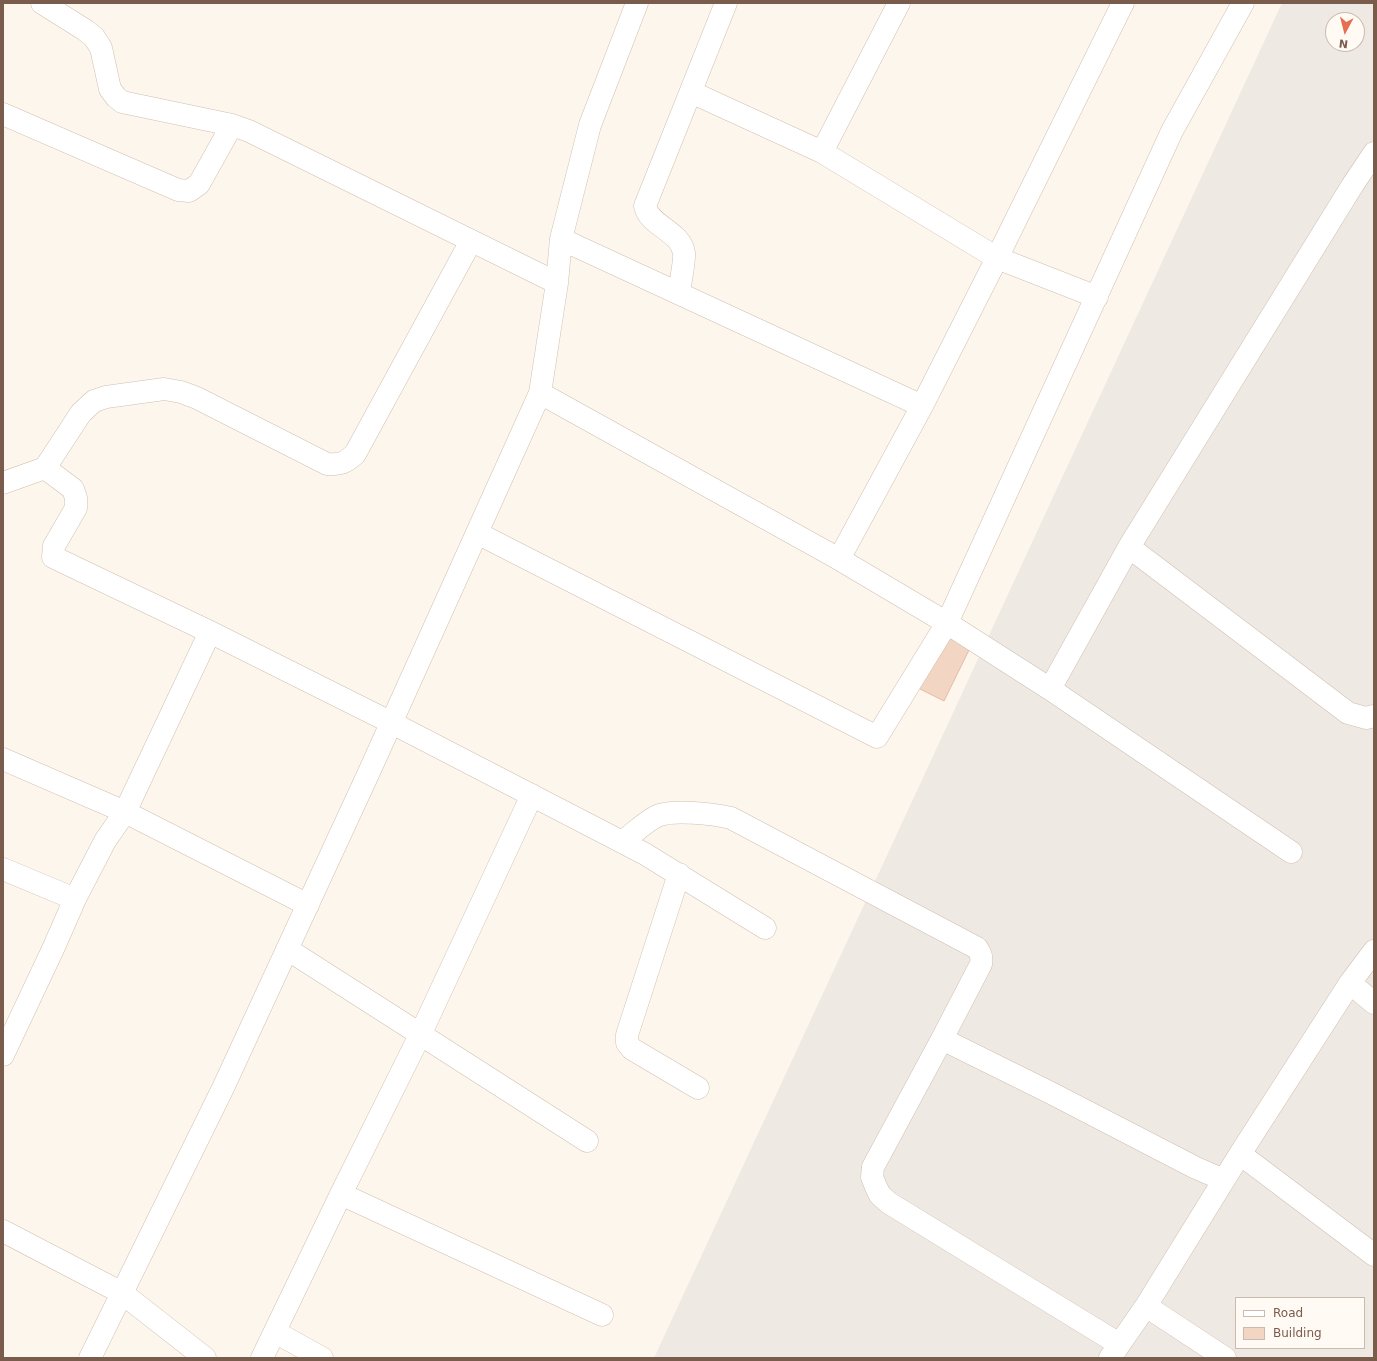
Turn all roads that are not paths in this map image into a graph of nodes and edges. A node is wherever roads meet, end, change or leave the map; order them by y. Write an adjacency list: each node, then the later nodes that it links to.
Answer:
1 (42, 3): 9 (street)
2 (637, 3): 12 (street)
3 (726, 3): 7 (street)
4 (899, 3): 10 (street)
5 (1123, 3): 14 (street)
6 (1243, 3): 17 (street)
7 (691, 92): 10 (street); 16 (street)
8 (3, 114): 9 (street)
9 (232, 125): 13 (street)
10 (822, 152): 14 (street)
11 (1374, 153): 23 (street)
12 (562, 239): 15 (street); 16 (street)
13 (471, 241): 15 (street); 20 (street)
14 (997, 258): 17 (street); 19 (street)
15 (557, 283): 18 (street)
16 (679, 293): 19 (street)
17 (1097, 296): 25 (street)
18 (540, 393): 22 (street); 24 (street)
19 (922, 406): 24 (street)
20 (45, 468): 21 (street); 26 (street)
21 (3, 482)
22 (477, 533): 25 (street); 29 (street)
23 (1129, 546): 27 (street); 28 (street)
24 (839, 559): 25 (street)
25 (947, 622): 27 (street)
26 (210, 632): 29 (street); 32 (street)
27 (1050, 689): 34 (street)
28 (1374, 716)
29 (392, 723): 31 (street); 38 (street)
30 (3, 759): 32 (street)
31 (532, 795): 33 (street); 44 (street)
32 (125, 812): 37 (street); 38 (street)
33 (622, 842): 36 (street); 45 (street)
34 (1291, 852)
35 (3, 869): 37 (street)
36 (679, 874): 39 (street); 47 (street)
37 (75, 899): 46 (street)
38 (308, 905): 40 (street)
39 (765, 928)
40 (288, 949): 44 (street); 54 (street)
41 (1374, 951): 42 (street)
42 (1350, 983): 43 (street); 49 (street)
43 (1374, 1003)
44 (421, 1033): 48 (street); 51 (street)
45 (942, 1039): 50 (street); 58 (street)
46 (3, 1055)
47 (698, 1088)
48 (587, 1141)
49 (1240, 1154): 50 (street); 53 (street)
50 (1224, 1180): 55 (street)
51 (341, 1194): 56 (street); 57 (street)
52 (3, 1231): 54 (street)
53 (1374, 1255)
54 (122, 1293): 59 (street); 60 (street)
55 (1146, 1306): 58 (street); 63 (street)
56 (602, 1315)
57 (275, 1332): 61 (street); 62 (street)
58 (1115, 1351)
59 (90, 1358)
60 (205, 1358)
61 (262, 1358)
62 (322, 1358)
63 (1225, 1358)

